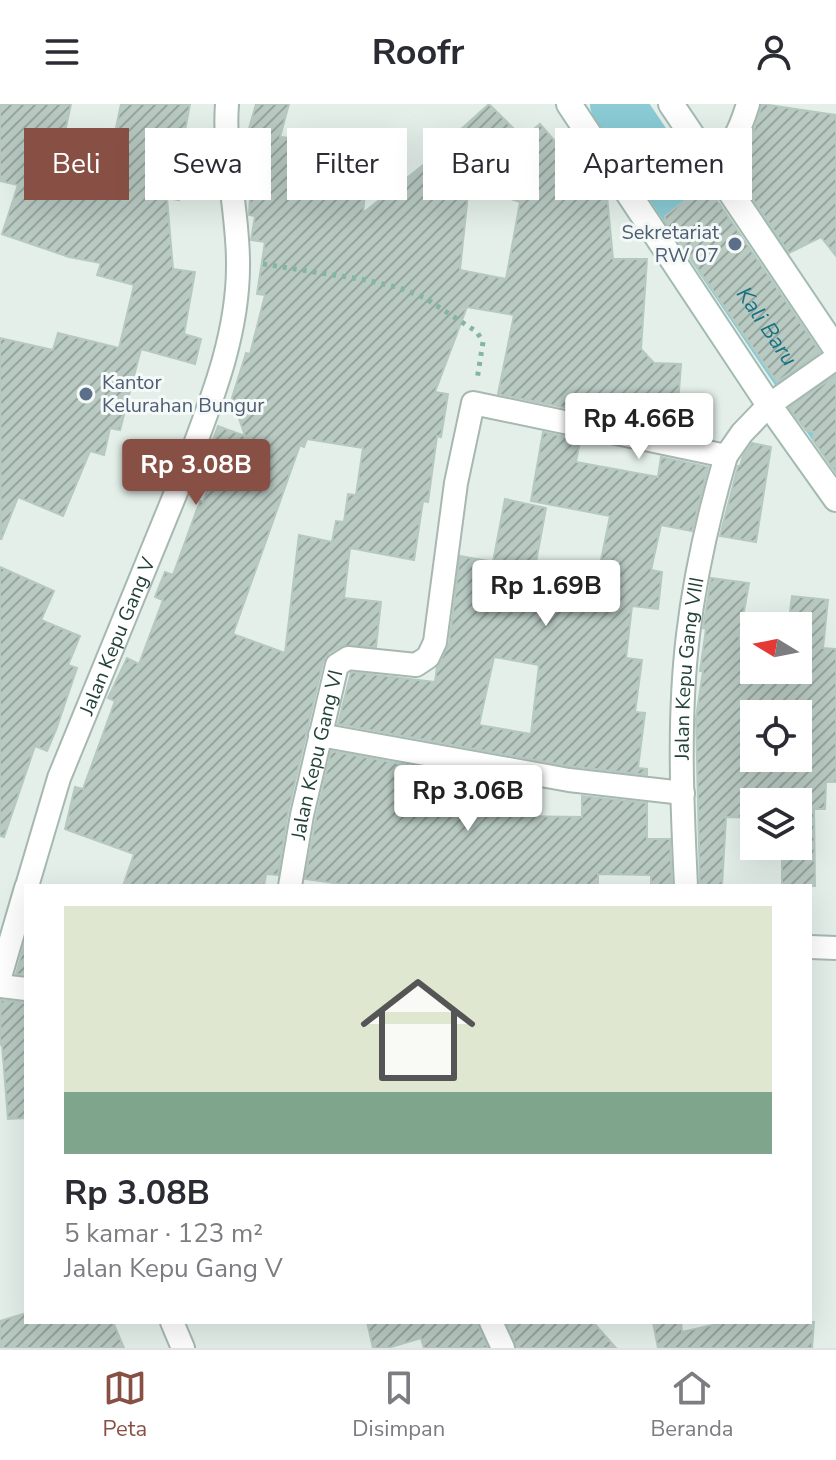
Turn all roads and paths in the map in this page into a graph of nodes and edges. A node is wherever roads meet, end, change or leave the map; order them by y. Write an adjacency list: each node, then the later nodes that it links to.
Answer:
1 (227, 104): 8 (street, Jalan Kepu Gang V)
2 (569, 104): 12 (street)
3 (671, 104): 5 (street)
4 (748, 104): 6 (street)
5 (687, 128)
6 (740, 128)
7 (736, 200): 9 (street)
8 (238, 260): 11 (path); 17 (street, Jalan Kepu Gang V)
9 (836, 349)
10 (836, 358): 12 (street)
11 (473, 403): 13 (street); 15 (street, Jalan Kepu Gang VI)
12 (770, 404): 13 (street); 14 (street)
13 (726, 456): 16 (street, Jalan Kepu Gang VIII)
14 (836, 499)
15 (320, 735): 16 (street); 18 (street, Jalan Kepu Gang VI)
16 (683, 793): 19 (street, Jalan Kepu Gang VIII)
17 (27, 884)
18 (290, 884)
19 (686, 884)
20 (24, 894): 23 (street, Jalan Kepu Gang V)
21 (812, 947): 22 (street)
22 (836, 948)
23 (0, 977)
24 (0, 986): 25 (street)
25 (24, 989)
26 (173, 1324): 28 (street)
27 (492, 1324): 29 (street)
28 (183, 1348)
29 (503, 1348)

